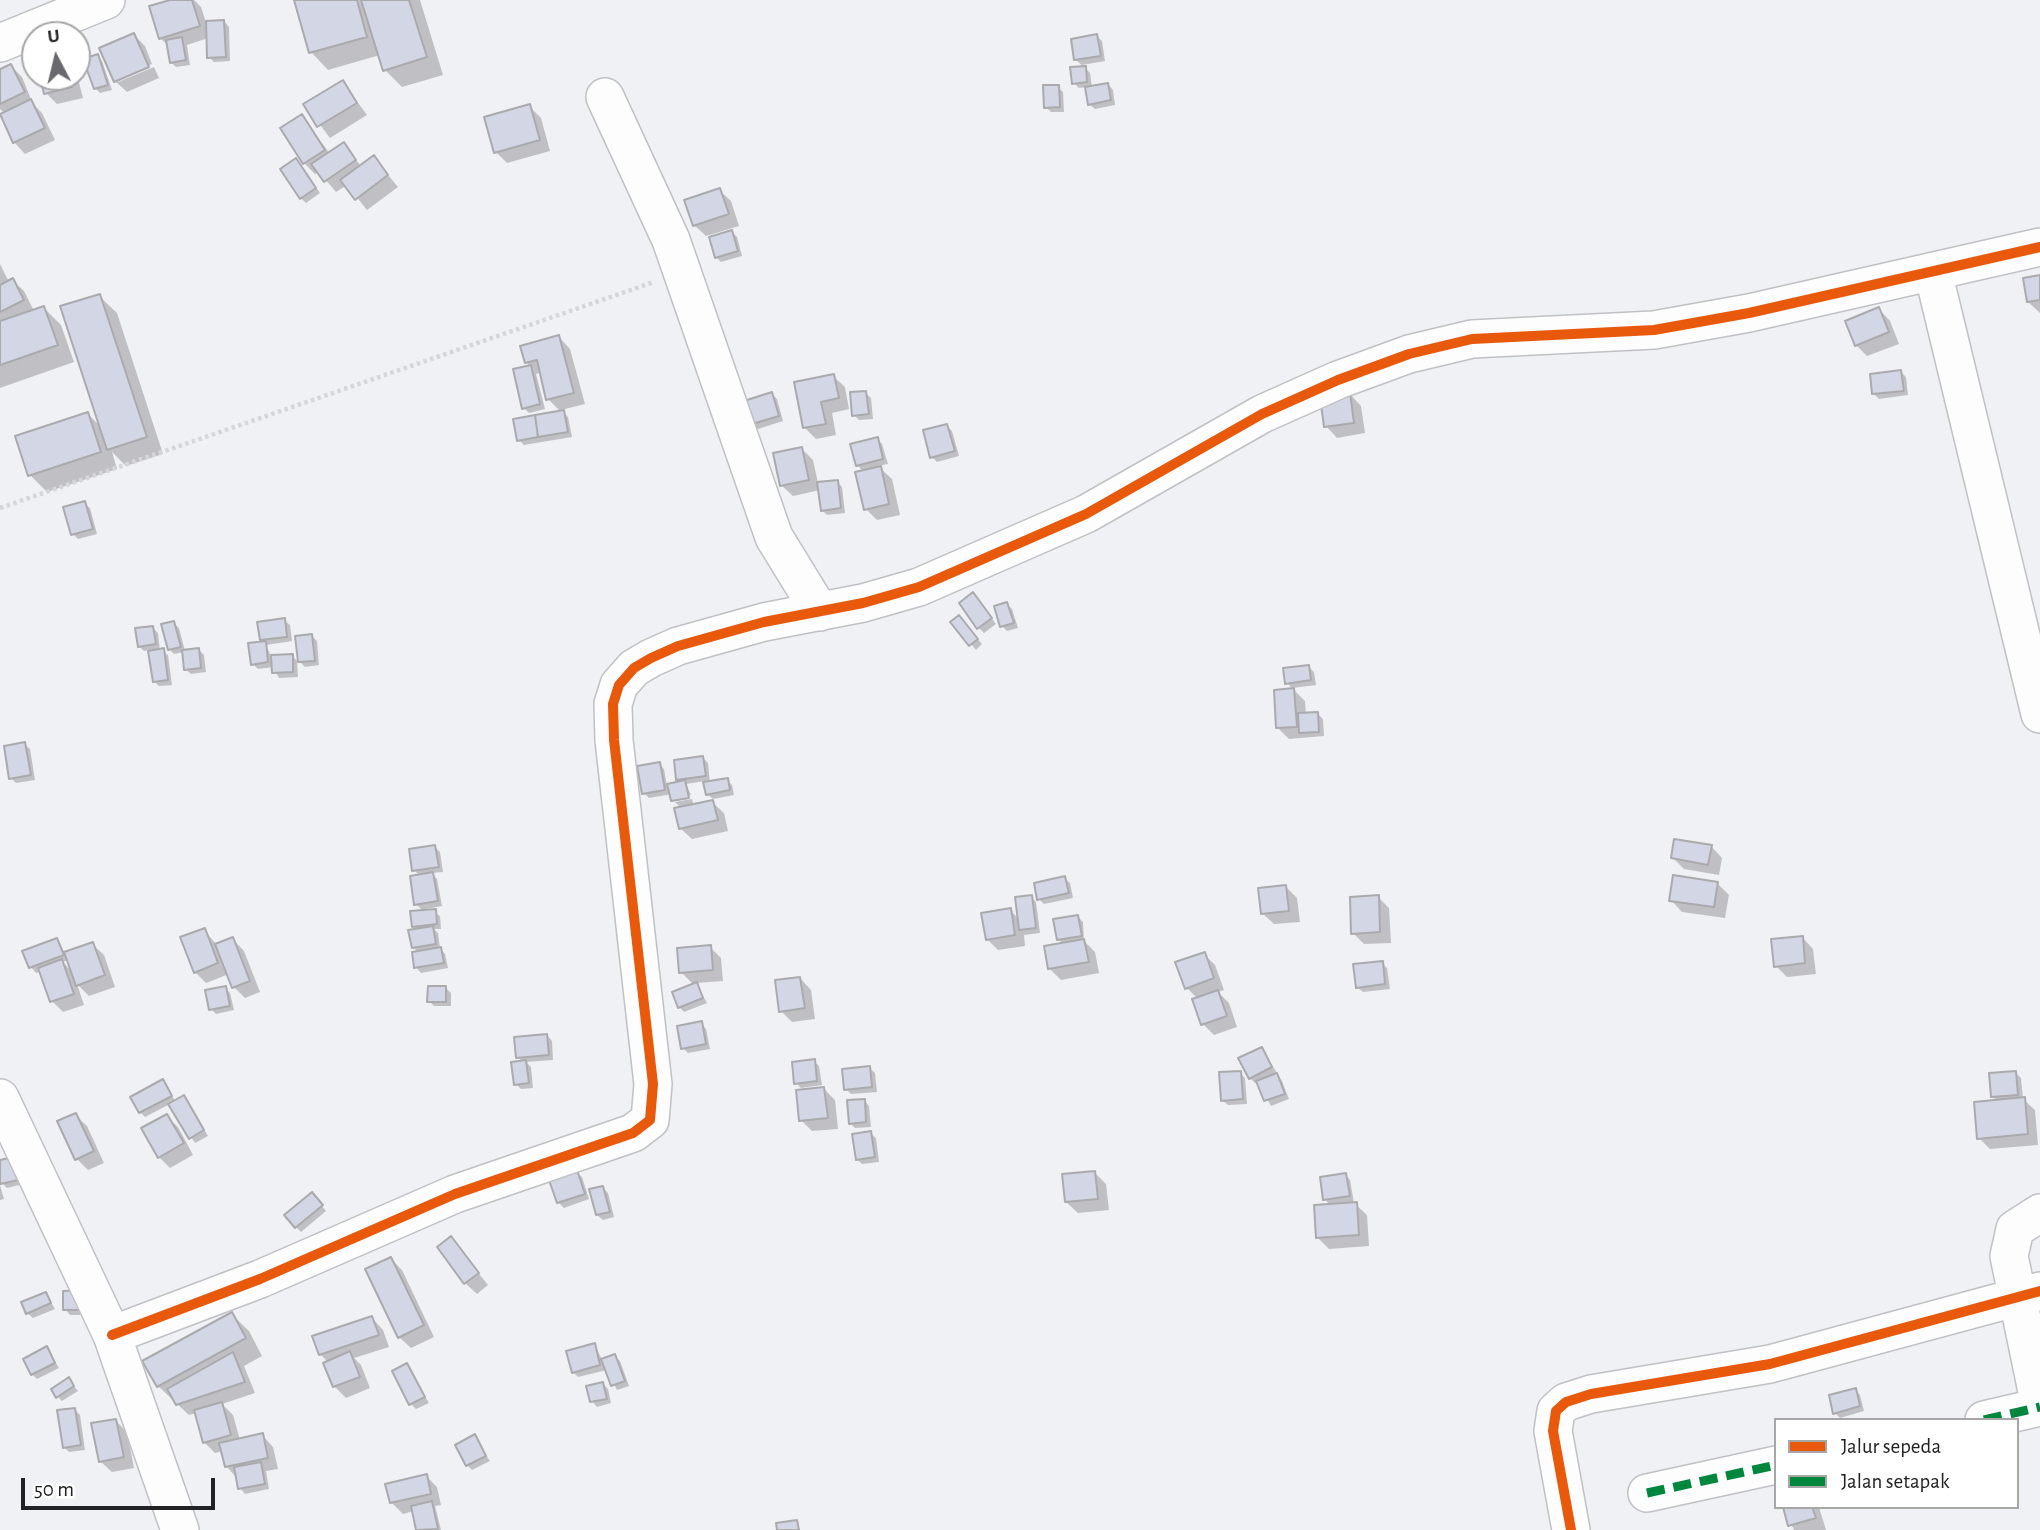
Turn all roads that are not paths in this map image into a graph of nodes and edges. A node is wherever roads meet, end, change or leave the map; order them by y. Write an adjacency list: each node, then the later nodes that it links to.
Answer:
1 (106, 0): 2 (street)
2 (0, 43)
3 (605, 97): 6 (street)
4 (2040, 247): 5 (street)
5 (1933, 272): 6 (street); 7 (street)
6 (820, 612): 11 (street)
7 (2040, 714)
8 (0, 1098): 11 (street)
9 (2040, 1213): 10 (street)
10 (2029, 1294): 12 (street); 17 (street)
11 (113, 1335): 16 (street)
12 (2040, 1407): 13 (street)
13 (1993, 1418)
14 (1774, 1465): 15 (street)
15 (1647, 1493)
16 (180, 1530)
17 (1571, 1530)

